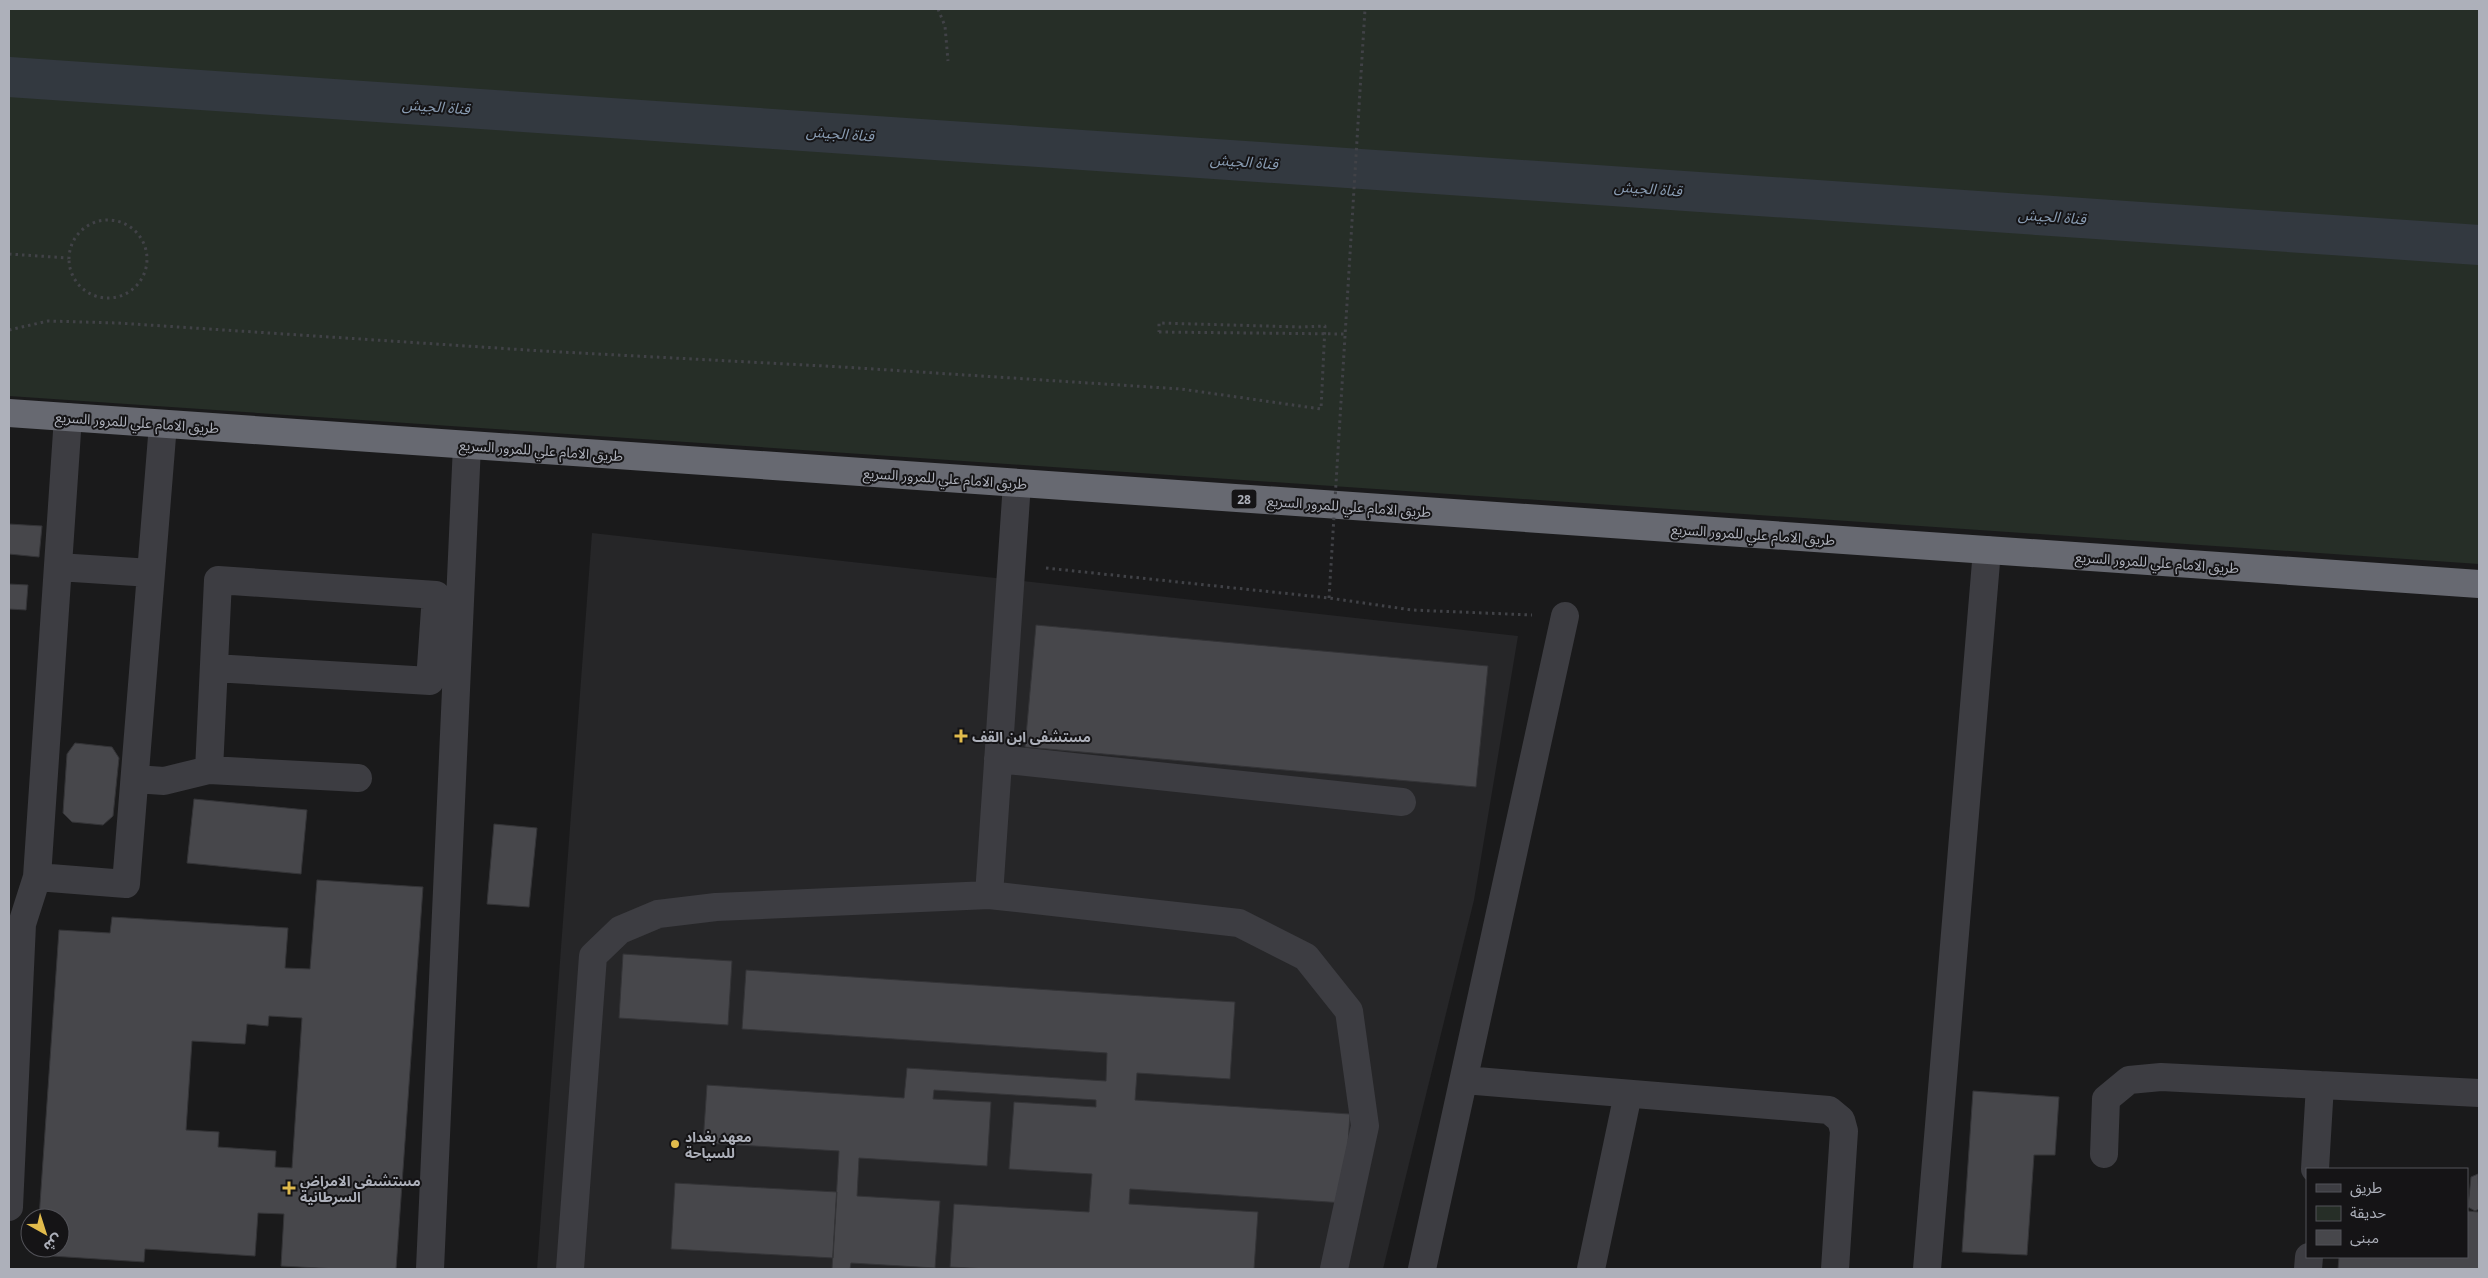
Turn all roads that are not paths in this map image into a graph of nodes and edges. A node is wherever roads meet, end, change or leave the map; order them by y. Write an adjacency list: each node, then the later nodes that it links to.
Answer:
1 (9, 413): 2 (highway, طريق الامام علي للمرور السريع / 28)
2 (68, 417): 3 (highway, طريق الامام علي للمرور السريع / 28); 7 (street)
3 (163, 424): 4 (highway, طريق الامام علي للمرور السريع / 28); 8 (street)
4 (467, 445): 5 (highway, طريق الامام علي للمرور السريع / 28); 26 (street)
5 (1017, 483): 6 (highway, طريق الامام علي للمرور السريع / 28); 12 (street)
6 (1987, 550): 9 (highway, طريق الامام علي للمرور السريع / 28); 32 (street)
7 (58, 566): 8 (street); 17 (street)
8 (151, 573): 15 (street)
9 (2479, 584)
10 (1565, 616): 19 (street)
11 (214, 668): 11 (street); 13 (street)
12 (998, 758): 16 (street); 18 (street)
13 (208, 770): 14 (street); 15 (street)
14 (358, 778)
15 (135, 779): 17 (street)
16 (1402, 802)
17 (37, 877): 25 (street)
18 (989, 896): 27 (street); 28 (street)
19 (1464, 1080): 22 (street); 29 (street)
20 (2320, 1085): 21 (street); 23 (street); 24 (street)
21 (2479, 1093)
22 (1628, 1094): 30 (street); 31 (street)
23 (2104, 1154)
24 (2315, 1168)
25 (9, 1207)
26 (430, 1269)
27 (570, 1269)
28 (1334, 1269)
29 (1422, 1269)
30 (1590, 1269)
31 (1835, 1269)
32 (1927, 1269)

